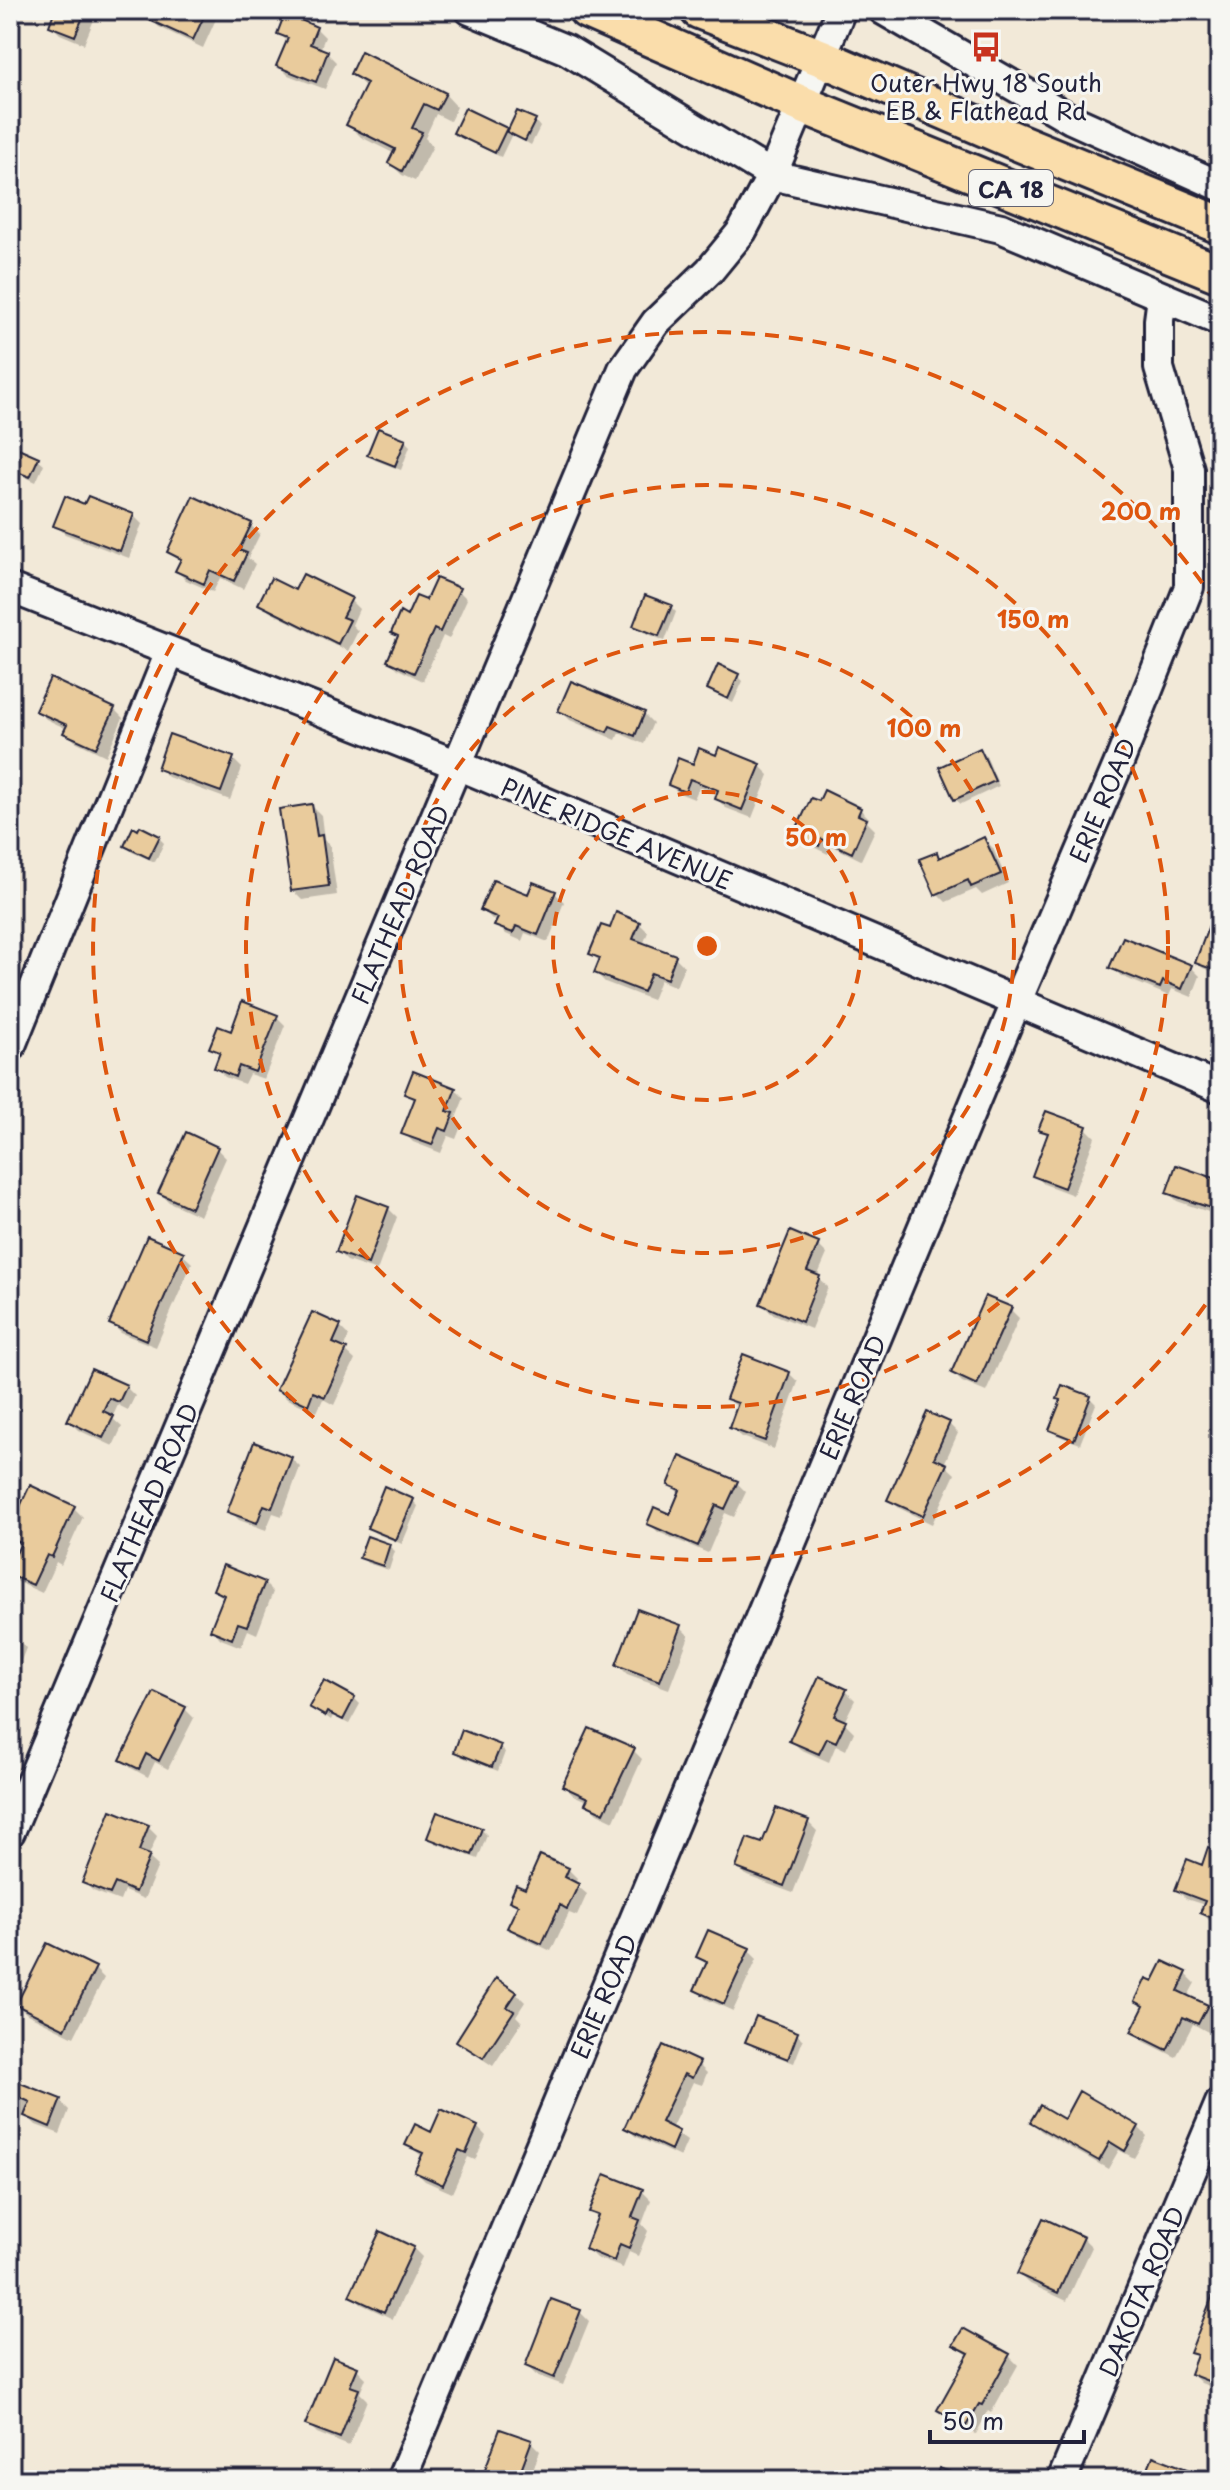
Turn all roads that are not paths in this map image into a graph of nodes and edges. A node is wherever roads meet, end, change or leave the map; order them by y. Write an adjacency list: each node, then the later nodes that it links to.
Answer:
1 (470, 10): 8 (street)
2 (587, 10): 7 (main road, CA 18)
3 (699, 10): 6 (main road, CA 18)
4 (841, 10): 6 (street, FLATHEAD ROAD)
5 (883, 10): 9 (street)
6 (822, 58): 7 (street, FLATHEAD ROAD); 10 (main road, CA 18)
7 (801, 104): 8 (street, FLATHEAD ROAD); 11 (main road, CA 18)
8 (772, 175): 12 (street); 16 (street, FLATHEAD ROAD)
9 (1220, 186)
10 (1220, 225)
11 (1220, 274)
12 (1162, 297): 13 (street); 17 (street, ERIE ROAD)
13 (1220, 321)
14 (10, 588): 15 (street, PINE RIDGE AVENUE)
15 (170, 652): 16 (street, PINE RIDGE AVENUE); 18 (street)
16 (458, 765): 17 (street, PINE RIDGE AVENUE); 20 (street, FLATHEAD ROAD)
17 (1016, 1003): 19 (street, PINE RIDGE AVENUE); 22 (street, ERIE ROAD)
18 (10, 1048)
19 (1220, 1088)
20 (10, 1832)
21 (1220, 2103): 23 (street, DAKOTA ROAD)
22 (401, 2480)
23 (1062, 2480)

